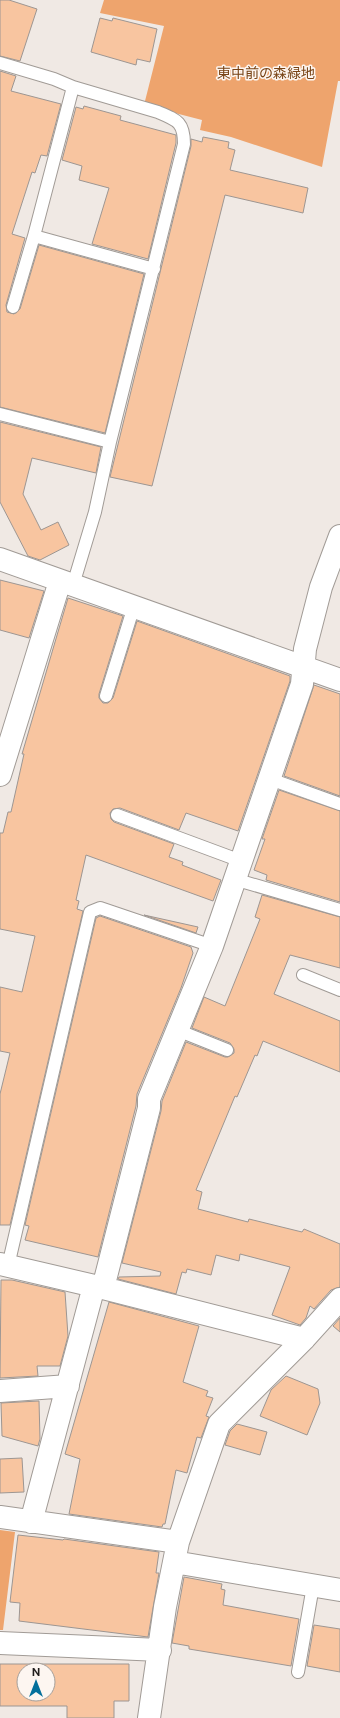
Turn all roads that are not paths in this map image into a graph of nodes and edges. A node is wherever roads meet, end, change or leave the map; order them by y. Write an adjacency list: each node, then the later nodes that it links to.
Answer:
1 (0, 62): 2 (lane)
2 (73, 87): 3 (lane); 4 (lane)
3 (34, 236): 4 (lane); 5 (lane)
4 (154, 269): 7 (lane)
5 (13, 307)
6 (0, 414): 7 (lane)
7 (110, 442): 10 (lane)
8 (340, 536): 12 (street)
9 (0, 559): 10 (street)
10 (66, 583): 11 (street); 15 (street)
11 (134, 606): 12 (street); 14 (lane)
12 (304, 666): 13 (street); 16 (street)
13 (340, 680)
14 (106, 696)
15 (1, 768)
16 (270, 779): 17 (lane); 19 (street)
17 (340, 804)
18 (117, 815): 19 (lane)
19 (238, 870): 20 (lane); 21 (street)
20 (340, 910)
21 (212, 946): 24 (street); 26 (lane)
22 (303, 975): 23 (lane)
23 (340, 990)
24 (177, 1030): 25 (lane); 27 (street)
25 (227, 1050)
26 (4, 1265): 27 (street)
27 (99, 1287): 29 (street); 30 (street)
28 (340, 1299): 29 (street)
29 (304, 1340): 34 (street)
30 (68, 1386): 31 (street); 33 (street)
31 (0, 1391)
32 (0, 1517): 33 (street)
33 (31, 1522): 34 (street)
34 (176, 1552): 35 (street); 38 (street)
35 (313, 1586): 36 (street); 39 (lane)
36 (340, 1590)
37 (0, 1643): 38 (street)
38 (160, 1650): 40 (street)
39 (298, 1672)
40 (149, 1718)

